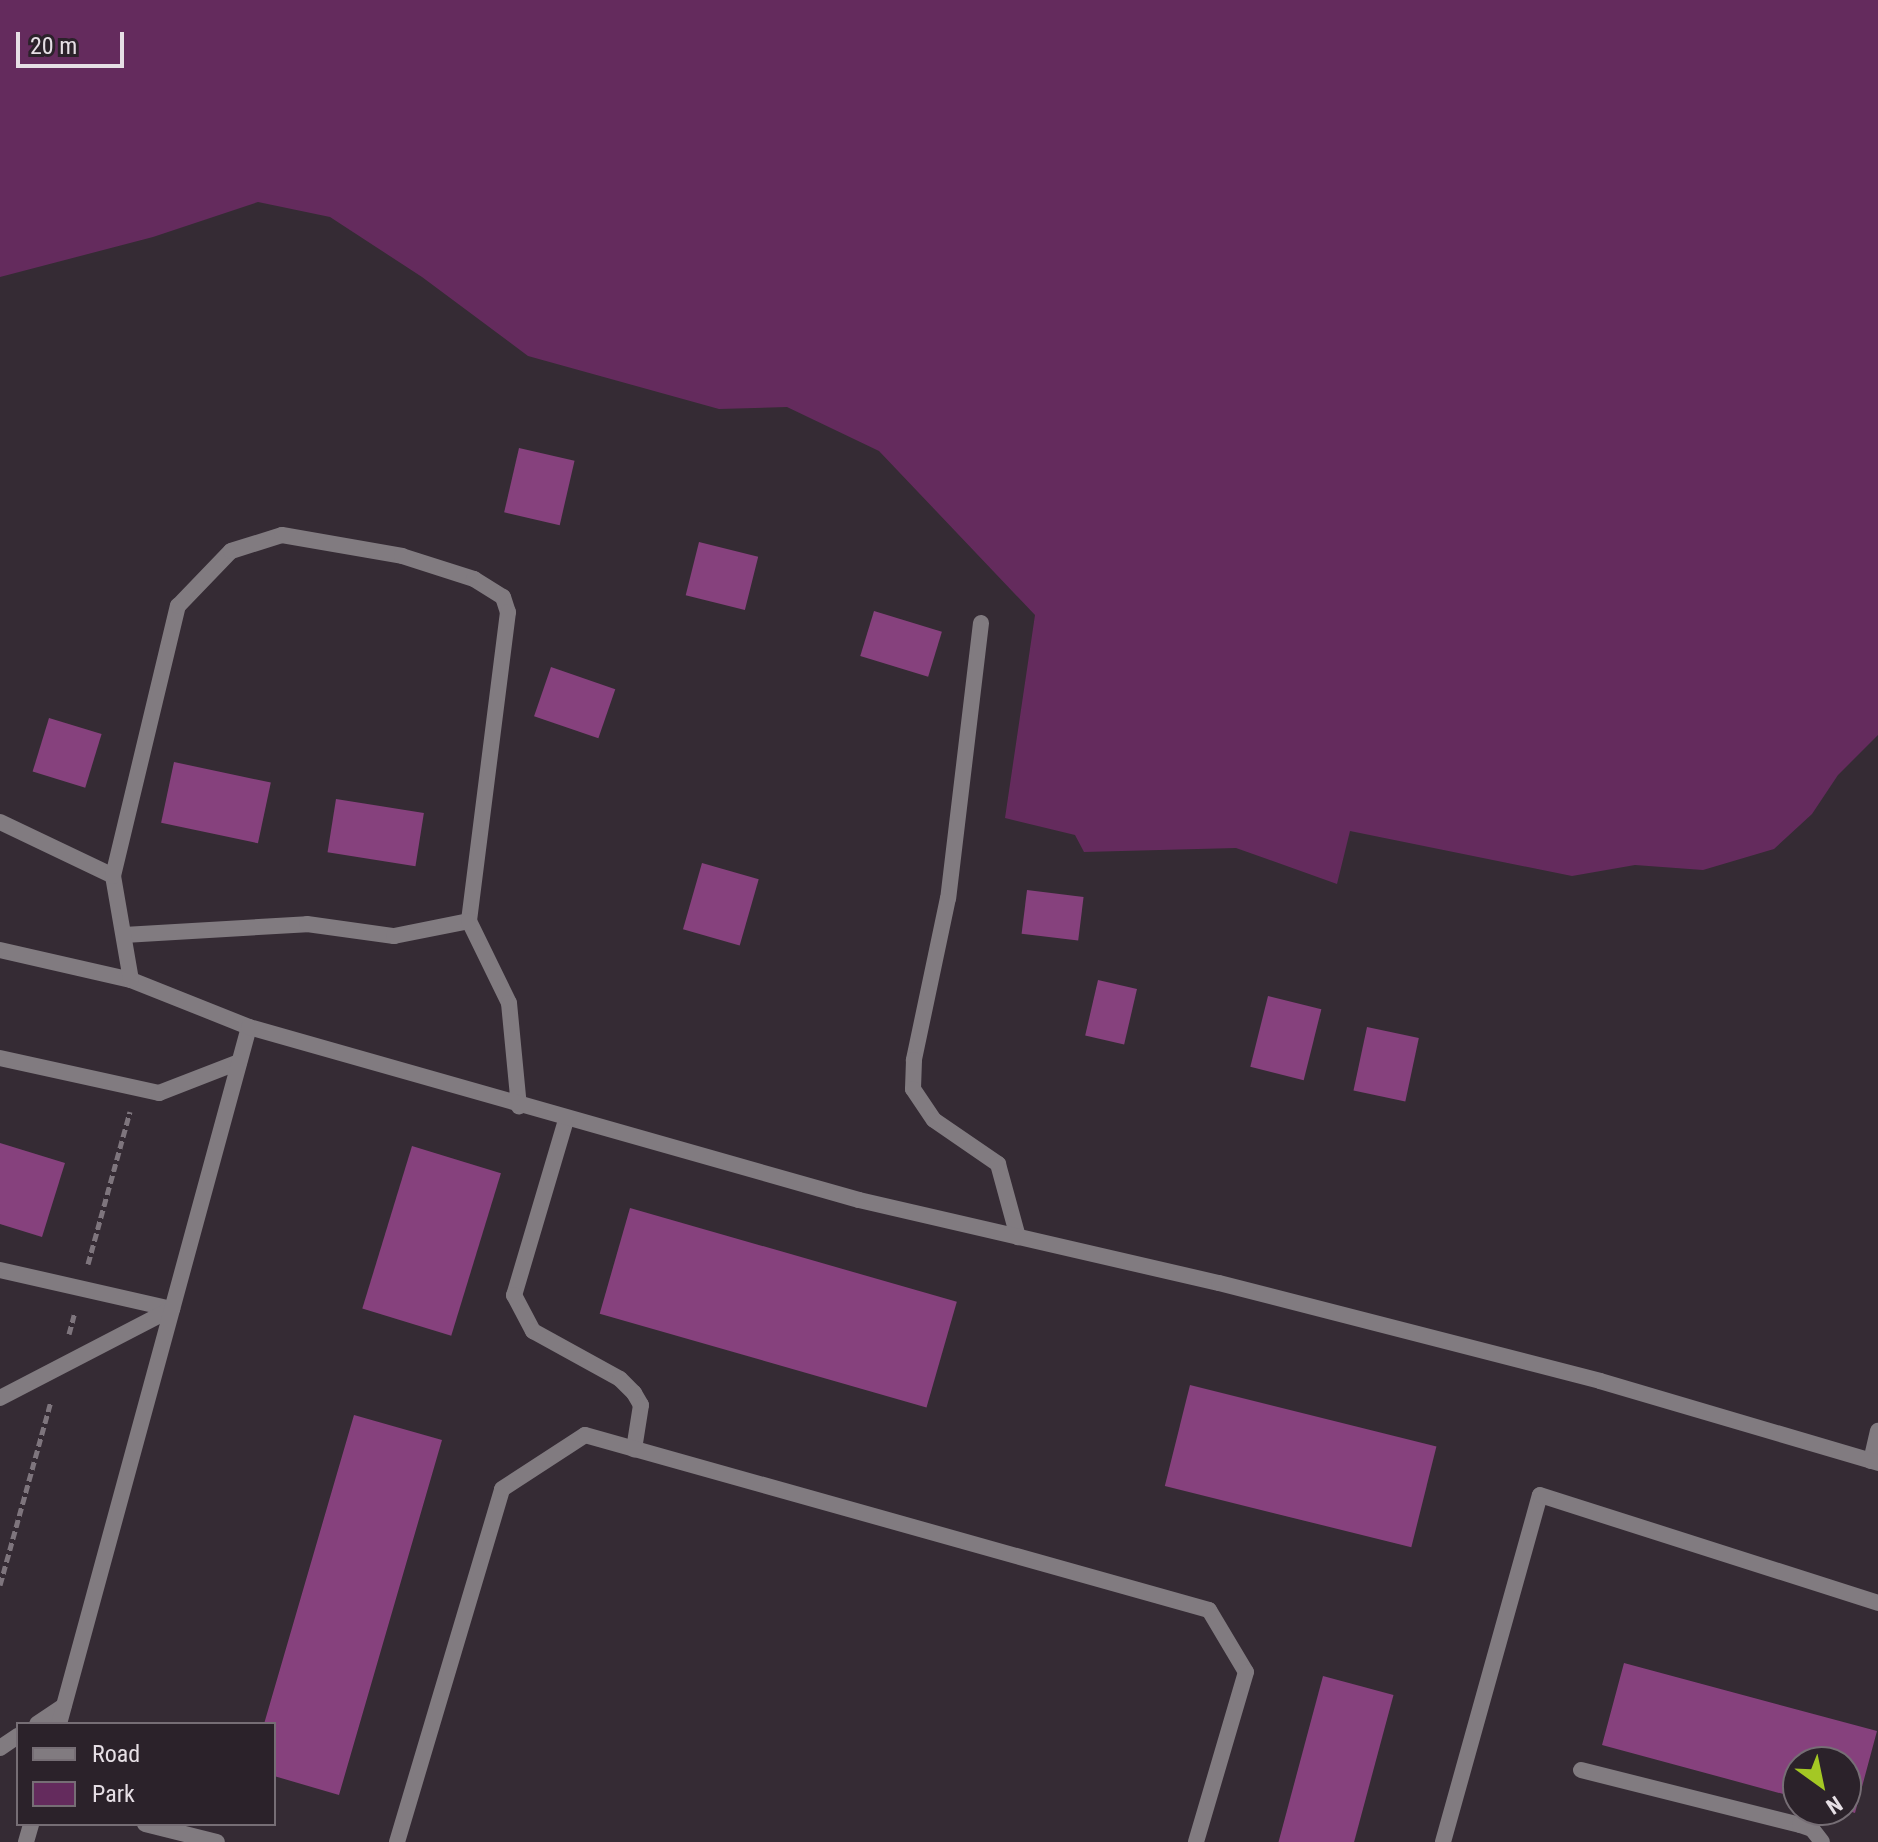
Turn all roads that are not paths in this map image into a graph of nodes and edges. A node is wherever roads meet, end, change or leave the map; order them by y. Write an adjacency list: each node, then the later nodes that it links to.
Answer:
1 (981, 623): 13 (street)
2 (0, 822): 3 (street)
3 (113, 876): 4 (street); 5 (street)
4 (469, 921): 5 (street); 11 (street)
5 (124, 935): 7 (street)
6 (3, 953): 7 (street)
7 (131, 980): 8 (street)
8 (249, 1027): 10 (street); 11 (street)
9 (0, 1058): 10 (street)
10 (239, 1062): 15 (street)
11 (519, 1107): 12 (street)
12 (566, 1120): 13 (street); 18 (street)
13 (1018, 1237): 19 (street)
14 (0, 1270): 15 (street)
15 (172, 1309): 16 (street); 21 (street)
16 (0, 1398)
17 (1878, 1431): 19 (street)
18 (634, 1449): 27 (street); 28 (street)
19 (1875, 1462)
20 (1878, 1603): 29 (street)
21 (64, 1706): 22 (street); 23 (street)
22 (40, 1722)
23 (60, 1722)
24 (1581, 1770): 30 (street)
25 (153, 1826): 26 (street)
26 (217, 1842)
27 (397, 1842)
28 (1196, 1842)
29 (1443, 1842)
30 (1822, 1842)

